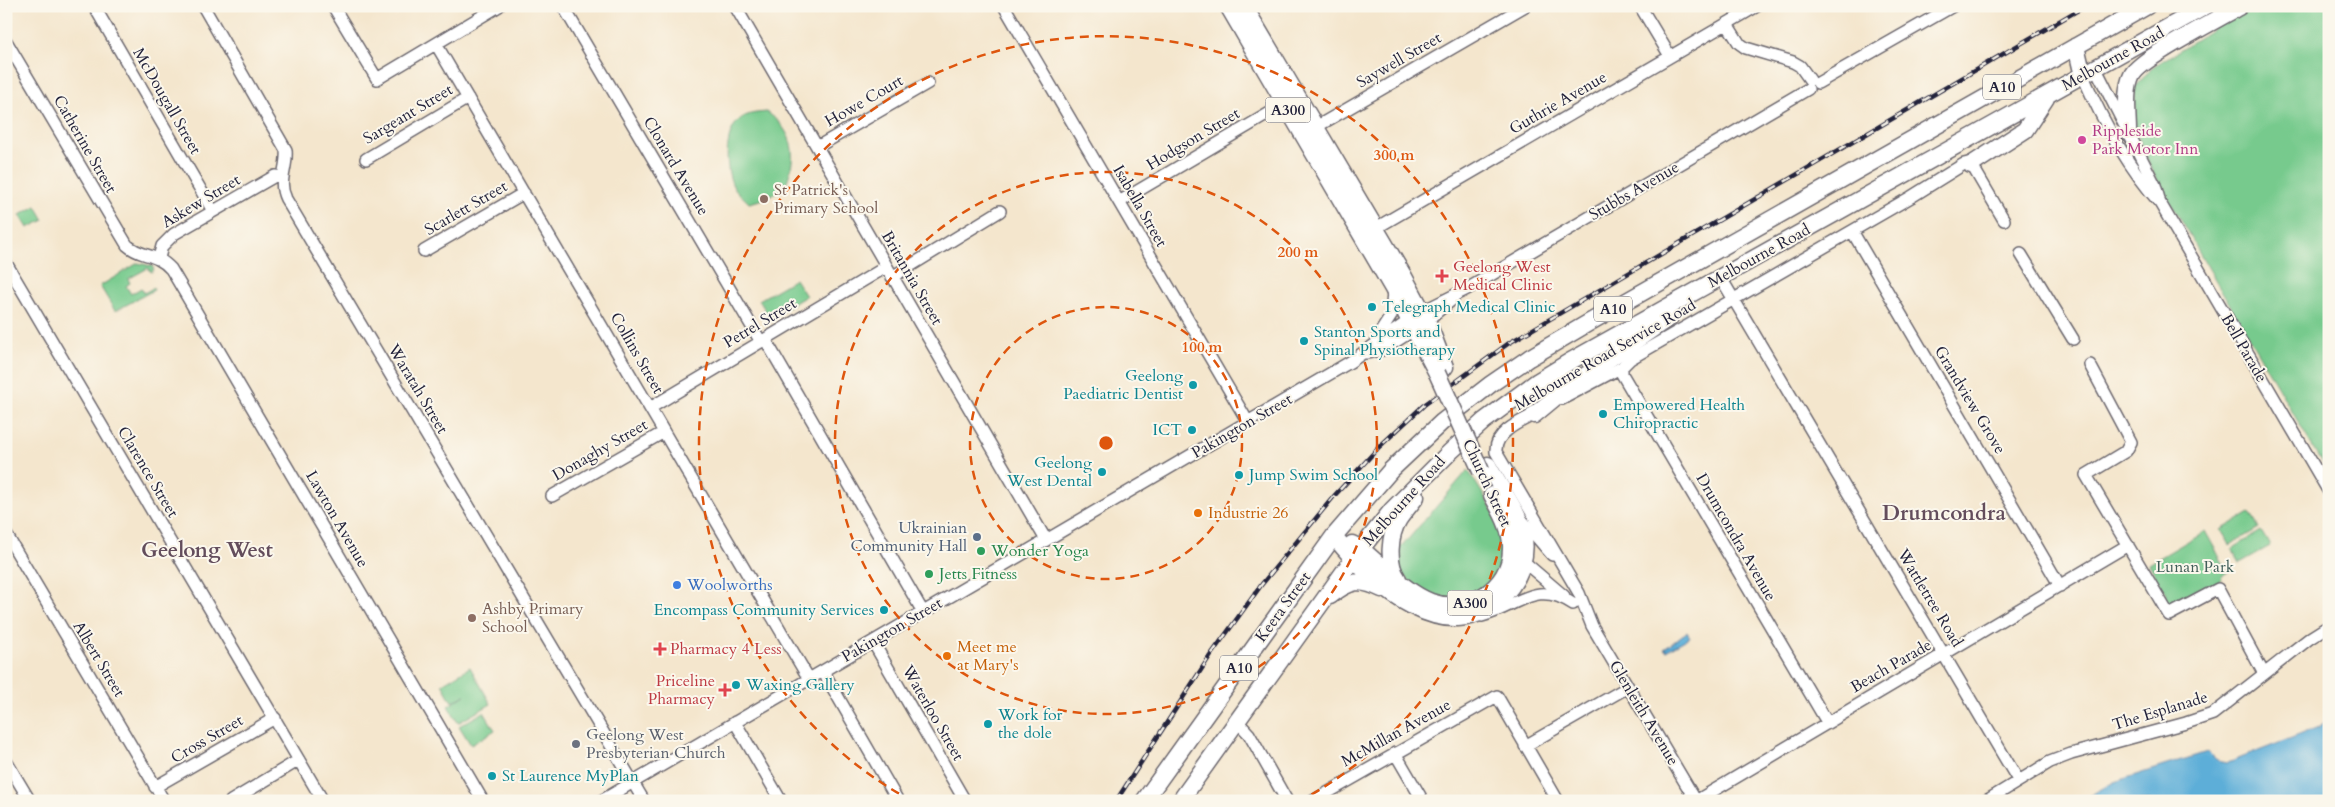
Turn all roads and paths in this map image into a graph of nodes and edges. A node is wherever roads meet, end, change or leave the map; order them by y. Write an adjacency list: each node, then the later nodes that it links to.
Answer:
1 (94, 6): 37 (street, McDougall Street)
2 (203, 6): 33 (street, Waratah Street)
3 (334, 6): 19 (street)
4 (563, 6): 52 (street, Clonard Avenue)
5 (735, 6): 30 (street, Britannia Street)
6 (1004, 6): 35 (street, Isabella Street)
7 (1228, 6): 27 (highway, Church Street / A300)
8 (1525, 6): 28 (street, Saywell Street)
9 (1640, 6): 21 (street)
10 (1757, 6): 17 (street, Guthrie Avenue)
11 (1953, 6): 24 (street, Stubbs Avenue)
12 (2147, 6): 20 (highway, Melbourne Road / A10)
13 (2206, 6): 22 (highway, Melbourne Road / A10)
14 (2240, 6): 29 (highway)
15 (496, 7): 19 (street)
16 (1248, 8): 28 (highway, Church Street / A300)
17 (1727, 24): 21 (street, Guthrie Avenue); 24 (street)
18 (6, 41): 44 (street, Catherine Street)
19 (436, 44): 26 (street, Collins Street)
20 (2076, 46): 22 (highway, Bell Parade); 67 (highway, Melbourne Road / A10)
21 (1670, 56): 40 (street, Guthrie Avenue)
22 (2090, 72): 25 (highway, Melbourne Road / A10); 29 (street, Bell Parade); 36 (street, Bell Parade)
23 (928, 83): 30 (street, Howe Court)
24 (1812, 84): 50 (street, Stubbs Avenue)
25 (2048, 96): 32 (highway); 47 (highway, Melbourne Road / A10)
26 (468, 98): 31 (street, Sargeant Street); 34 (street, Collins Street)
27 (1285, 104): 35 (street, Hodgson Street); 48 (highway, Church Street / A300)
28 (1316, 127): 40 (highway, Church Street / A300)
29 (2128, 132): 36 (street, Bell Parade)
30 (817, 147): 46 (street, Britannia Street)
31 (366, 158)
32 (1971, 165): 39 (street); 41 (street, Melbourne Road Service Road)
33 (282, 176): 37 (street, Askew Street); 100 (street, Waratah Street)
34 (524, 194): 42 (street, Scarlett Street); 56 (street, Collins Street)
35 (1119, 202): 58 (street, Isabella Street)
36 (2160, 203): 63 (street, Bell Parade)
37 (213, 211): 44 (street, Askew Street)
38 (1000, 211): 46 (street, Petrel Street)
39 (2004, 220)
40 (1376, 228): 50 (highway, Church Street / A300)
41 (1852, 231): 49 (street, Melbourne Road Service Road); 76 (street, Grandview Grove)
42 (424, 251)
43 (2021, 254): 51 (street)
44 (159, 258): 106 (street, Lawton Avenue)
45 (6, 263): 91 (street, Clarence Street)
46 (889, 272): 52 (street, Petrel Street); 68 (street, Britannia Street)
47 (1721, 278): 49 (street, Wattletree Road); 57 (highway); 61 (highway, Melbourne Road / A10)
48 (1393, 289): 50 (highway, Church Street / A300); 53 (street)
49 (1733, 298): 55 (street, Melbourne Road Service Road); 86 (street, Wattletree Road)
50 (1419, 320): 53 (street, Pakington Street); 62 (highway, Church Street / A300)
51 (2073, 339)
52 (763, 340): 56 (street, Petrel Street); 81 (street, Clonard Avenue)
53 (1364, 353): 58 (street, Pakington Street)
54 (2090, 365): 70 (street)
55 (1622, 367): 57 (street, Melbourne Road Service Road); 94 (street, Drumcondra Avenue)
56 (650, 408): 59 (street, Collins Street)
57 (1534, 415): 60 (street, Melbourne Road Service Road)
58 (1248, 422): 68 (street, Pakington Street)
59 (664, 432): 65 (street, Donaghy Street); 89 (street, Collins Street)
60 (1496, 448): 73 (street, Glenleith Avenue)
61 (1450, 452): 71 (highway, Melbourne Road / A10); 74 (highway)
62 (1484, 468): 64 (highway, Church Street / A300); 69 (highway, Church Street / A300)
63 (2329, 492)
64 (1503, 494): 72 (highway, Church Street / A300); 73 (street, Glenleith Avenue)
65 (552, 496)
66 (6, 534): 101 (street, Albert Street)
67 (1334, 536): 71 (highway, Church Street / A300); 112 (highway, Keera Street / A10)
68 (1046, 540): 81 (street, Pakington Street)
69 (1511, 543): 72 (highway, Glenleith Avenue); 74 (highway, Church Street / A300)
70 (2128, 545): 76 (street, Beach Parade); 88 (street)
71 (1357, 554): 74 (highway, Church Street / A300); 78 (highway, Church Street / A300); 80 (highway, Keera Street / A10)
72 (1524, 561): 75 (street, Glenleith Avenue); 82 (highway, Church Street / A300)
73 (1563, 567): 75 (street); 83 (street, Glenleith Avenue)
74 (1399, 581)
75 (1552, 584): 77 (street); 79 (street, Glenleith Avenue)
76 (2060, 586): 86 (street, Beach Parade)
77 (1535, 594): 79 (street); 82 (street)
78 (1402, 600): 80 (highway); 82 (highway, Church Street / A300)
79 (1573, 604): 83 (street, Glenleith Avenue)
80 (1319, 606): 92 (highway, Keera Street / A10)
81 (923, 612): 85 (street, Pakington Street)
82 (1449, 618)
83 (1592, 626): 90 (street, Glenleith Avenue)
84 (2329, 626): 88 (street, The Esplanade)
85 (873, 642): 87 (street, Pakington Street); 111 (street, Waterloo Street)
86 (1944, 654): 94 (street, Beach Parade); 99 (street, Wattletree Road)
87 (823, 671): 89 (street, Pakington Street); 110 (street)
88 (2264, 674): 99 (street, The Esplanade)
89 (809, 679): 93 (street, Pakington Street)
90 (1628, 687): 95 (street); 118 (street, Glenleith Avenue)
91 (275, 718): 97 (street, Clarence Street); 101 (street, Cross Street)
92 (1237, 721): 113 (highway, Keera Street / A10); 114 (street)
93 (735, 722): 100 (street, Pakington Street); 109 (street)
94 (1828, 722): 118 (street, Beach Parade)
95 (1525, 746): 96 (street, McMillan Avenue); 117 (street)
96 (1395, 753): 115 (street, McMillan Avenue); 116 (street)
97 (299, 760): 104 (street); 105 (street, Clarence Street)
98 (6, 761): 102 (street)
99 (2018, 780): 119 (street, The Esplanade)
100 (633, 782): 107 (street, Pakington Street); 108 (street, Waratah Street)
101 (155, 787): 103 (street, Albert Street)
102 (30, 801)
103 (164, 801)
104 (231, 801)
105 (323, 801)
106 (483, 801)
107 (602, 801)
108 (644, 801)
109 (781, 801)
110 (898, 801)
111 (964, 801)
112 (1144, 801)
113 (1180, 801)
114 (1287, 801)
115 (1313, 801)
116 (1423, 801)
117 (1558, 801)
118 (1696, 801)
119 (1986, 801)

